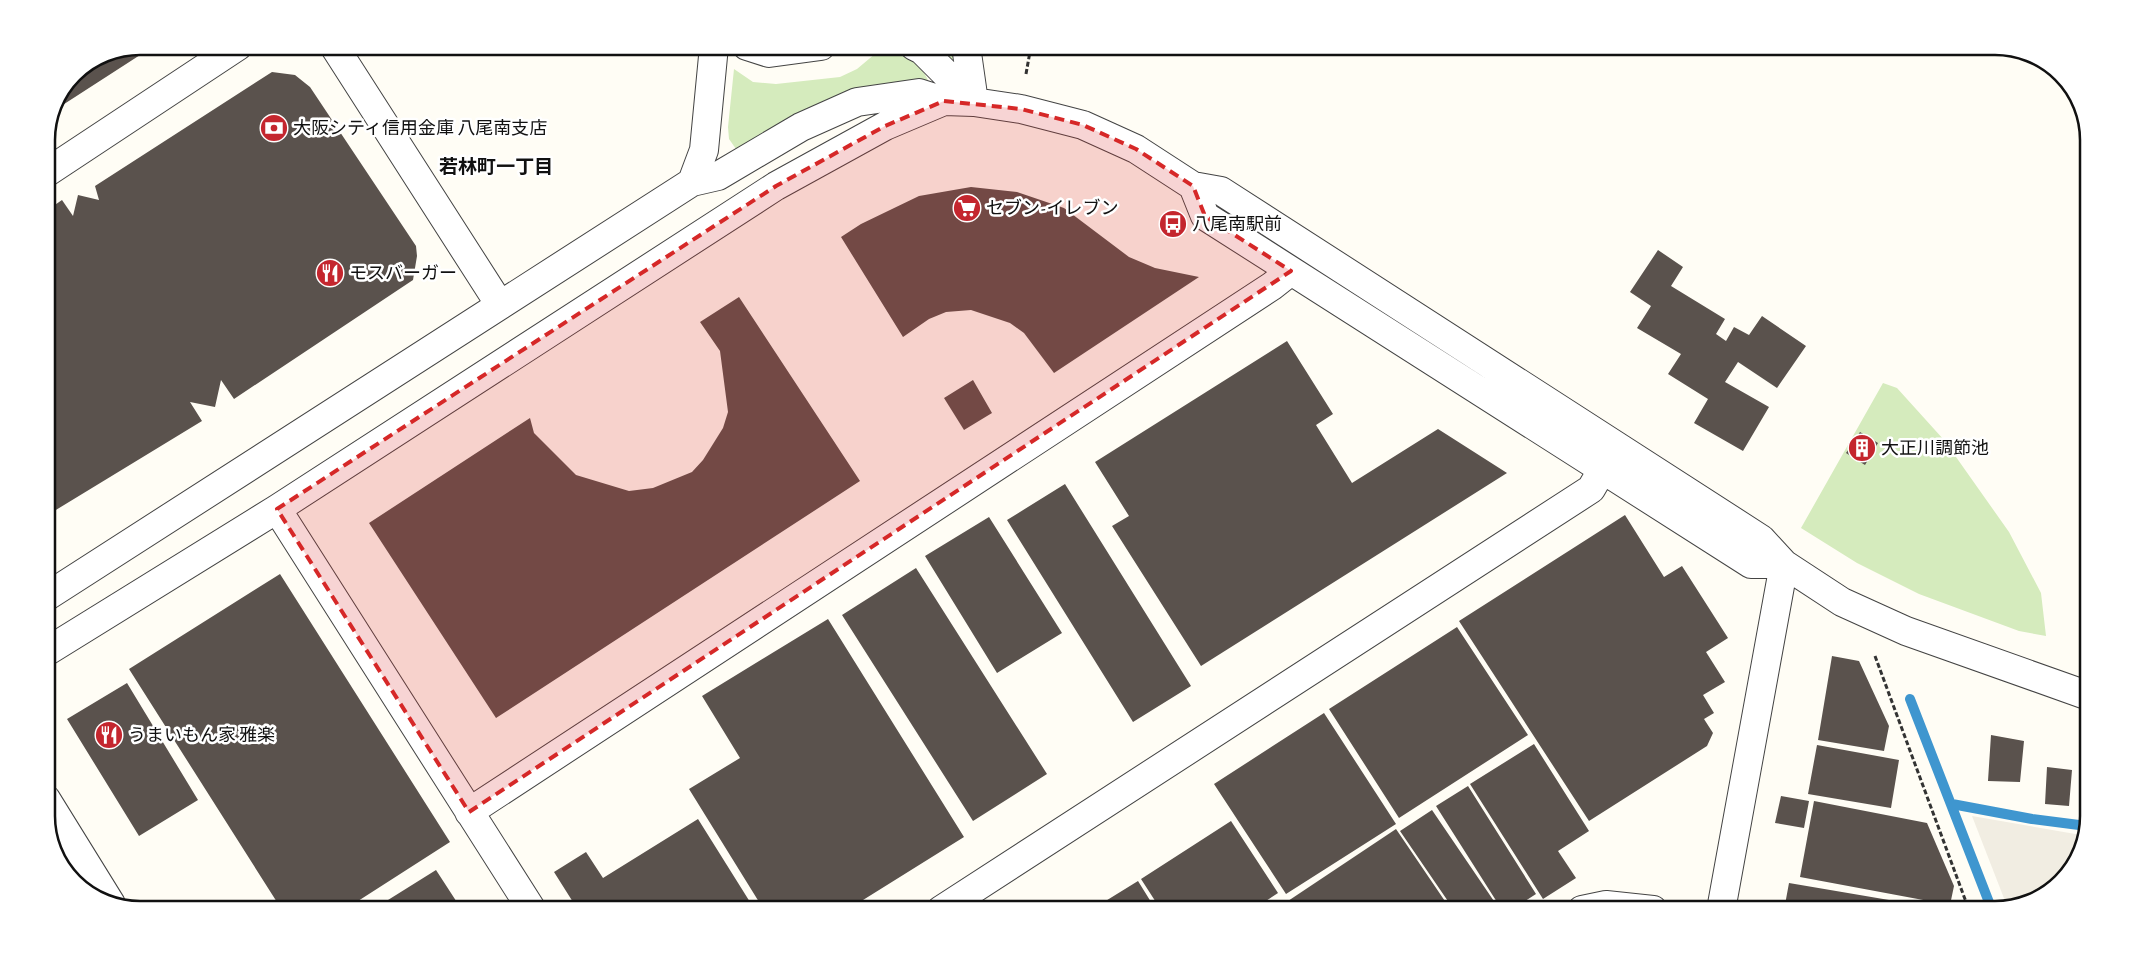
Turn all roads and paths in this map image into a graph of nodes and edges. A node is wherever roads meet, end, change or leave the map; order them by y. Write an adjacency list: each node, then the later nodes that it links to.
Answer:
1 (224, 55): 10 (street)
2 (340, 55): 14 (street)
3 (713, 55): 11 (street)
4 (927, 55): 9 (street)
5 (967, 55): 9 (street)
6 (1029, 55): 7 (path)
7 (1026, 74)
8 (944, 101): 9 (street); 11 (street); 16 (street)
9 (974, 102): 12 (street)
10 (55, 167)
11 (692, 182): 14 (street)
12 (1193, 186): 13 (street); 15 (street)
13 (1290, 271): 15 (street); 22 (street)
14 (500, 306): 18 (street)
15 (1610, 457): 17 (street); 26 (street)
16 (277, 509): 19 (street); 22 (street)
17 (1784, 564): 21 (street); 27 (street)
18 (55, 591)
19 (55, 646)
20 (1874, 656): 28 (path)
21 (2080, 693)
22 (469, 812): 25 (street)
23 (55, 814): 24 (street)
24 (105, 894)
25 (526, 901)
26 (955, 901)
27 (1722, 901)
28 (1966, 901)

